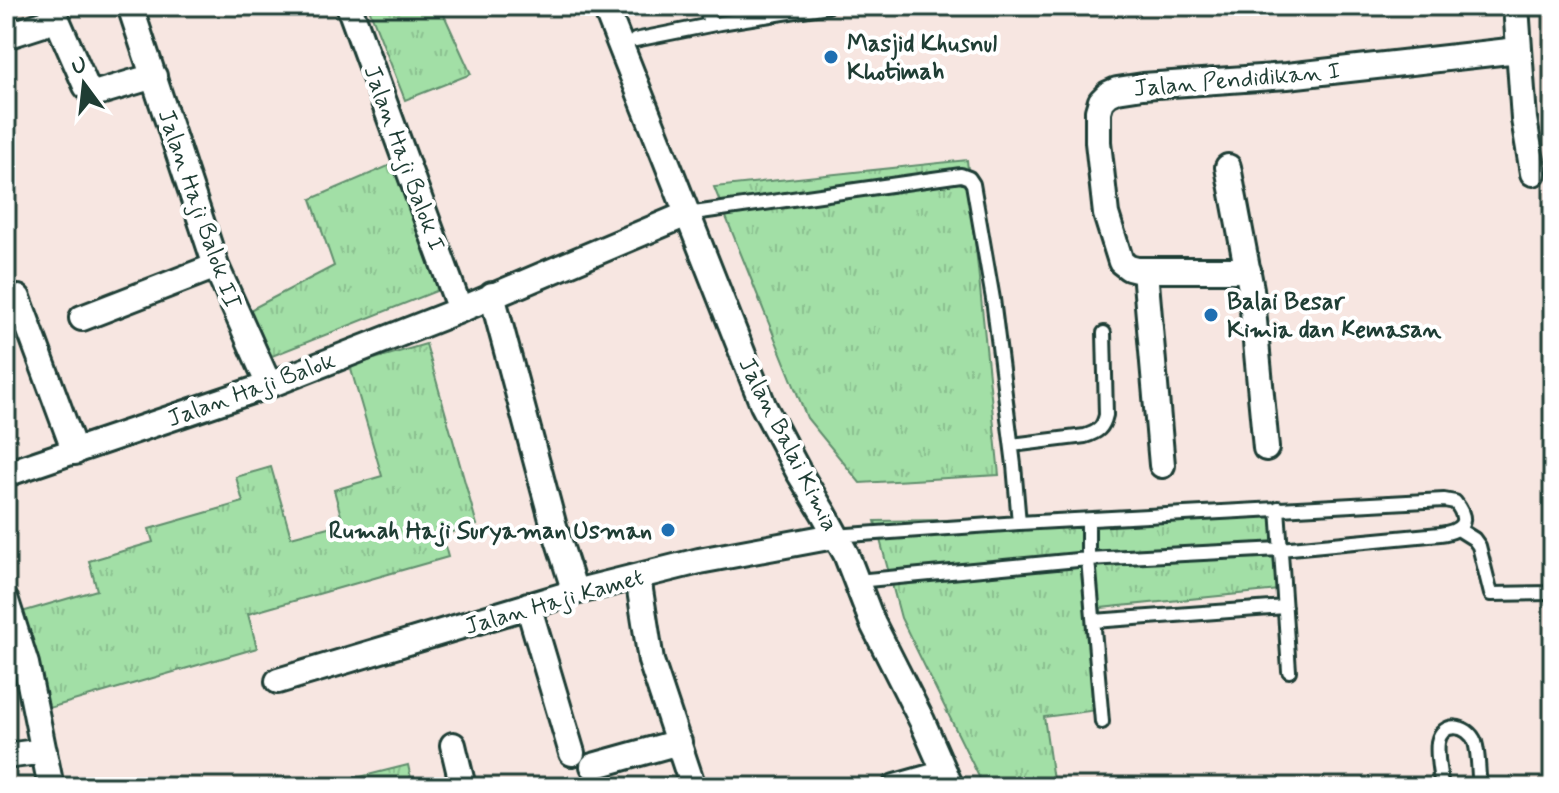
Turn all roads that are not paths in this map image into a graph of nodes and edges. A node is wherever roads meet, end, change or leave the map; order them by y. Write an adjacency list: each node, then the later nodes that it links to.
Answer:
1 (130, 6): 12 (street, Jalan Haji Balok II)
2 (349, 6): 21 (street, Jalan Haji Balok I)
3 (605, 6): 15 (street, Jalan Balai Kimia)
4 (706, 6): 8 (lane)
5 (828, 6): 8 (lane)
6 (1516, 6): 11 (street)
7 (54, 13): 9 (street); 12 (street)
8 (710, 25): 10 (lane)
9 (6, 36)
10 (635, 40)
11 (1518, 50): 14 (street); 18 (street, Jalan Pendidikan I)
12 (154, 76): 16 (street, Jalan Haji Balok II)
13 (1228, 167): 17 (street)
14 (1533, 173)
15 (687, 214): 19 (street, Jalan Haji Balok); 25 (lane); 34 (street, Jalan Balai Kimia)
16 (216, 266): 22 (street); 24 (street, Jalan Haji Balok II)
17 (1248, 270): 18 (street); 26 (street)
18 (1145, 271): 28 (street)
19 (492, 295): 21 (street, Jalan Haji Balok); 39 (street)
20 (18, 298): 27 (street)
21 (460, 310): 24 (street, Jalan Haji Balok)
22 (82, 318)
23 (1104, 333): 25 (lane)
24 (269, 385): 27 (street, Jalan Haji Balok)
25 (1012, 445): 32 (lane)
26 (1266, 448)
27 (75, 452): 29 (street, Jalan Haji Balok)
28 (1162, 465)
29 (6, 474)
30 (1278, 508): 31 (lane); 33 (lane); 35 (lane)
31 (1088, 520): 32 (lane); 36 (lane)
32 (1019, 523): 34 (lane)
33 (1458, 529): 35 (lane); 40 (lane)
34 (834, 536): 37 (street, Jalan Haji Kamet); 38 (street, Jalan Balai Kimia)
35 (1280, 549): 36 (lane); 43 (lane)
36 (1088, 559): 38 (lane); 44 (lane)
37 (638, 577): 39 (street, Jalan Haji Kamet); 48 (street)
38 (857, 581): 54 (street, Jalan Balai Kimia)
39 (575, 592): 42 (street, Jalan Haji Kamet)
40 (1553, 593)
41 (6, 601): 50 (street)
42 (528, 605): 46 (street, Jalan Haji Kamet); 51 (street)
43 (1285, 607): 44 (lane); 45 (lane)
44 (1094, 621): 47 (lane)
45 (1289, 671)
46 (278, 681)
47 (1102, 722)
48 (679, 742): 53 (street); 57 (street)
49 (453, 745): 56 (street)
50 (44, 751): 52 (street); 55 (street)
51 (572, 753)
52 (6, 756)
53 (593, 766)
54 (948, 780): 58 (street)
55 (51, 787)
56 (463, 787)
57 (693, 787)
58 (895, 787)
59 (1442, 787): 60 (lane)
60 (1480, 787)

